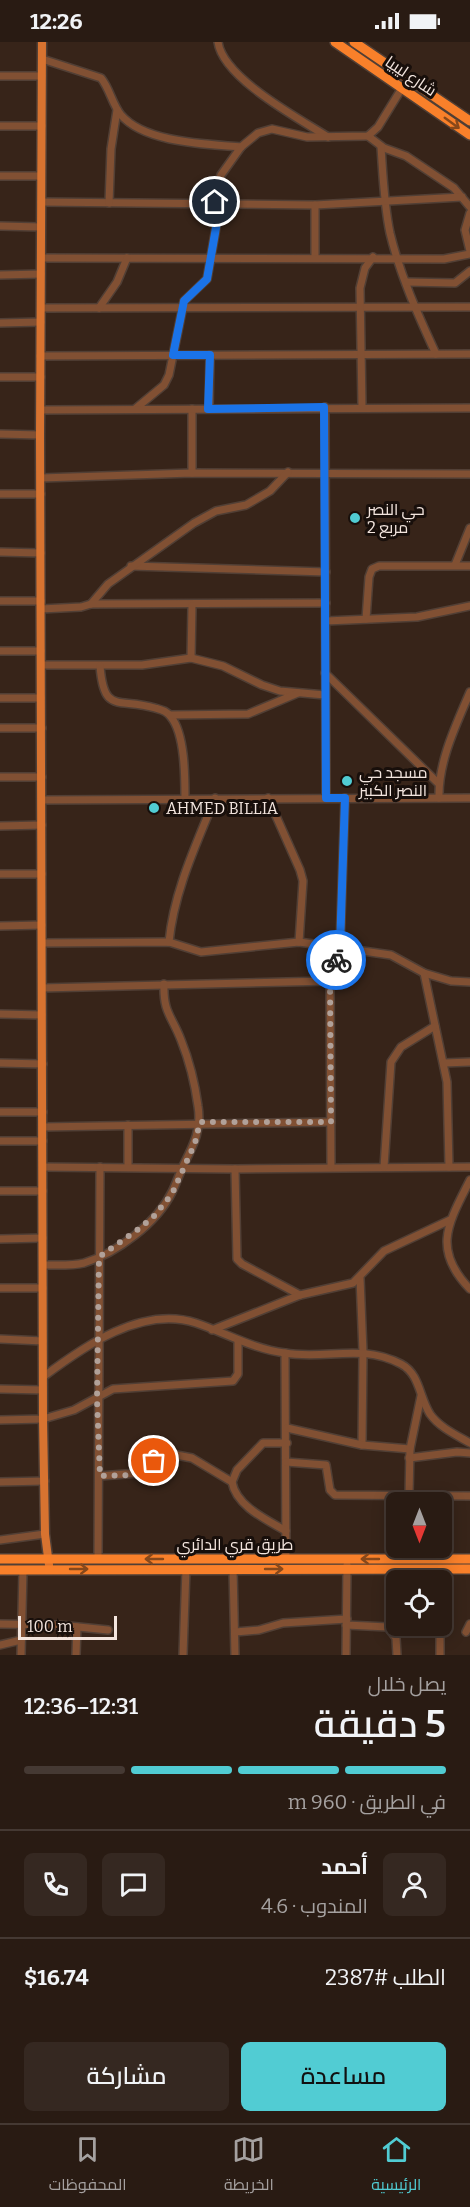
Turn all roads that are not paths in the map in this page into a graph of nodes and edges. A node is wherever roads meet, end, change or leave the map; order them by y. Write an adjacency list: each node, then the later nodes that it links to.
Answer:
1 (42, 42): 5 (main road)
2 (219, 42): 14 (street)
3 (335, 42): 8 (highway, شارع ليبيا)
4 (354, 42): 10 (highway)
5 (42, 59): 7 (main road); 9 (street)
6 (0, 76): 7 (street)
7 (42, 76): 12 (main road)
8 (402, 88): 13 (highway, شارع ليبيا, one-way to 13); 15 (street)
9 (117, 110): 16 (street); 23 (street)
10 (470, 121)
11 (0, 126): 12 (street)
12 (42, 126): 19 (main road)
13 (470, 135)
14 (328, 136): 15 (street); 16 (street)
15 (368, 136): 17 (street)
16 (241, 147): 25 (street)
17 (381, 147): 20 (street); 22 (street)
18 (0, 176): 19 (street)
19 (42, 176): 21 (main road)
20 (462, 197): 22 (street); 26 (street)
21 (41, 202): 23 (street); 29 (main road)
22 (384, 202): 24 (street); 33 (street)
23 (109, 203): 25 (street)
24 (315, 205): 25 (street); 31 (street)
25 (216, 206): 36 (street)
26 (470, 207)
27 (470, 213): 30 (street)
28 (0, 226): 29 (street)
29 (41, 227): 34 (main road)
30 (470, 252): 33 (street)
31 (315, 257): 32 (street); 36 (street)
32 (373, 257): 33 (street); 46 (street)
33 (397, 257): 40 (street)
34 (41, 258): 35 (street); 38 (main road)
35 (128, 258): 36 (street); 44 (street)
36 (210, 258): 45 (street)
37 (470, 271): 40 (street)
38 (41, 274): 39 (street); 43 (main road)
39 (0, 275)
40 (406, 282): 41 (street)
41 (415, 307): 42 (street); 46 (street); 50 (street)
42 (470, 307)
43 (41, 308): 44 (street); 47 (main road)
44 (99, 308): 45 (street)
45 (182, 308): 46 (street); 52 (street)
46 (361, 308): 49 (street)
47 (41, 322): 48 (street); 54 (main road)
48 (0, 323)
49 (362, 354): 50 (street); 53 (street); 58 (street)
50 (436, 354): 51 (street)
51 (470, 354)
52 (173, 355): 53 (street); 54 (street); 60 (street)
53 (210, 355): 62 (street)
54 (40, 356): 56 (main road)
55 (0, 377): 56 (street)
56 (41, 377): 63 (main road)
57 (324, 407): 58 (street); 62 (street); 67 (street)
58 (362, 407): 59 (street)
59 (470, 408)
60 (135, 409): 61 (street); 63 (street)
61 (192, 409): 62 (street); 68 (street)
62 (208, 409)
63 (41, 410): 65 (main road)
64 (0, 434): 65 (street)
65 (40, 435): 70 (main road)
66 (288, 472): 67 (street); 68 (street); 77 (street)
67 (323, 472): 69 (street); 79 (street)
68 (192, 473): 70 (street)
69 (470, 474)
70 (40, 478): 72 (main road)
71 (0, 494): 72 (street)
72 (41, 494): 75 (main road)
73 (470, 528): 76 (street)
74 (0, 552): 75 (street)
75 (41, 553): 83 (main road)
76 (455, 565): 78 (street); 86 (street)
77 (131, 566): 79 (street); 82 (street)
78 (470, 566)
79 (326, 572): 81 (street)
80 (0, 601): 83 (street)
81 (326, 603): 84 (street); 87 (street)
82 (92, 604): 83 (street); 84 (street)
83 (41, 605): 89 (main road)
84 (192, 606): 90 (street)
85 (470, 606): 86 (street)
86 (366, 619): 87 (street)
87 (326, 621): 93 (street)
88 (0, 651): 89 (street)
89 (41, 651): 91 (main road)
90 (191, 658): 92 (street); 95 (street)
91 (41, 665): 92 (street); 98 (main road)
92 (100, 666): 100 (street)
93 (325, 673): 96 (street); 106 (street)
94 (470, 692): 101 (street)
95 (298, 693): 96 (street); 100 (street)
96 (325, 695): 109 (street)
97 (0, 698): 98 (street)
98 (42, 698): 103 (main road)
99 (470, 712): 101 (street)
100 (171, 715): 113 (street)
101 (460, 716): 106 (street)
102 (0, 728): 103 (street)
103 (42, 728): 105 (main road)
104 (0, 777): 105 (street)
105 (42, 777): 114 (main road)
106 (438, 783): 111 (street)
107 (215, 798): 108 (street); 113 (street); 121 (street)
108 (268, 798): 109 (street); 122 (street)
109 (326, 798): 110 (street)
110 (345, 798): 111 (street); 124 (street)
111 (439, 798): 112 (street)
112 (470, 798)
113 (185, 799): 114 (street)
114 (42, 800): 115 (main road)
115 (42, 825): 116 (street); 118 (main road)
116 (0, 826)
117 (0, 874): 118 (street)
118 (42, 874): 119 (main road)
119 (42, 925): 120 (street); 123 (main road)
120 (0, 926)
121 (169, 942): 122 (street); 123 (street)
122 (299, 942): 124 (street)
123 (42, 943): 129 (main road)
124 (340, 947): 125 (street); 126 (street)
125 (424, 973): 127 (street); 132 (street)
126 (330, 981): 128 (street); 140 (street)
127 (470, 982)
128 (164, 984): 129 (street); 139 (street)
129 (42, 988): 131 (main road)
130 (0, 1014): 131 (street)
131 (42, 1015): 136 (main road)
132 (435, 1026): 135 (street); 150 (street)
133 (470, 1062): 135 (street)
134 (0, 1063): 136 (street)
135 (444, 1063): 151 (street)
136 (43, 1064): 137 (main road)
137 (43, 1112): 138 (street); 142 (main road)
138 (0, 1113)
139 (200, 1122): 140 (street); 141 (street); 148 (street)
140 (331, 1122): 149 (street)
141 (128, 1125): 142 (street); 147 (street)
142 (43, 1127): 144 (main road)
143 (0, 1141): 144 (street)
144 (43, 1141): 145 (main road)
145 (43, 1167): 146 (street); 156 (main road)
146 (100, 1167): 147 (street); 160 (street)
147 (128, 1167): 148 (street)
148 (182, 1167): 153 (street); 160 (street)
149 (331, 1167): 150 (street); 153 (street)
150 (384, 1167): 151 (street)
151 (449, 1167): 152 (street)
152 (470, 1167)
153 (235, 1169): 166 (street)
154 (470, 1180): 157 (street)
155 (0, 1191): 156 (street)
156 (43, 1191): 158 (main road)
157 (450, 1220): 162 (street); 165 (street)
158 (43, 1238): 159 (street); 161 (main road)
159 (0, 1239)
160 (99, 1257): 161 (street); 169 (street)
161 (43, 1265): 164 (main road)
162 (360, 1278): 166 (street); 172 (street)
163 (0, 1288): 164 (street)
164 (43, 1288): 170 (main road)
165 (470, 1289)
166 (300, 1295): 167 (street)
167 (212, 1330): 169 (street); 171 (street)
168 (0, 1339): 170 (street)
169 (98, 1340): 174 (street); 178 (street)
170 (43, 1341): 174 (main road)
171 (238, 1342): 173 (street); 178 (street)
172 (363, 1352): 173 (street); 177 (street); 184 (street)
173 (285, 1353): 181 (street)
174 (43, 1377): 176 (main road)
175 (0, 1389): 176 (street)
176 (43, 1390): 179 (main road)
177 (421, 1396): 183 (street); 185 (street)
178 (97, 1400): 179 (street); 189 (street)
179 (43, 1419): 180 (street); 190 (main road)
180 (0, 1420)
181 (288, 1428): 182 (street); 184 (street)
182 (287, 1443): 188 (street); 192 (street)
183 (470, 1443)
184 (362, 1445): 185 (street)
185 (410, 1449): 187 (street)
186 (470, 1453): 187 (street)
187 (409, 1458): 193 (street)
188 (286, 1462): 194 (street); 197 (street)
189 (100, 1476): 192 (street); 202 (street)
190 (45, 1481): 191 (street); 198 (main road)
191 (0, 1482)
192 (232, 1482): 197 (street)
193 (409, 1492)
194 (386, 1495)
195 (452, 1496): 196 (street)
196 (470, 1496)
197 (286, 1531): 203 (street)
198 (45, 1534): 199 (street); 200 (main road)
199 (0, 1540)
200 (48, 1558): 201 (highway, طريق قري الدائري); 202 (highway, طريق قري الدائري); 206 (main road)
201 (0, 1559)
202 (98, 1559): 203 (highway, طريق قري الدائري, one-way to 202)
203 (286, 1559): 205 (highway, طريق قري الدائري)
204 (470, 1559): 205 (highway, طريق قري الدائري, one-way to 205)
205 (347, 1564): 208 (highway, طريق قري الدائري, one-way to 205); 209 (highway, طريق قري الدائري); 212 (street)
206 (50, 1569): 207 (highway, طريق قري الدائري, one-way to 207); 211 (highway, طريق قري الدائري)
207 (186, 1569): 208 (highway, طريق قري الدائري); 225 (street)
208 (233, 1569): 218 (street)
209 (470, 1569)
210 (0, 1570): 211 (highway, طريق قري الدائري)
211 (23, 1570): 214 (street)
212 (347, 1622): 218 (street); 227 (street); 228 (street)
213 (0, 1624): 214 (street)
214 (21, 1624): 216 (street); 221 (street)
215 (470, 1624): 219 (street)
216 (77, 1627): 217 (street); 224 (street)
217 (108, 1630)
218 (235, 1632): 226 (street)
219 (466, 1632)
220 (440, 1636): 229 (street)
221 (21, 1640): 222 (street); 223 (street)
222 (0, 1645)
223 (21, 1655)
224 (76, 1655)
225 (183, 1655)
226 (235, 1655)
227 (346, 1655)
228 (397, 1655)
229 (440, 1655)

